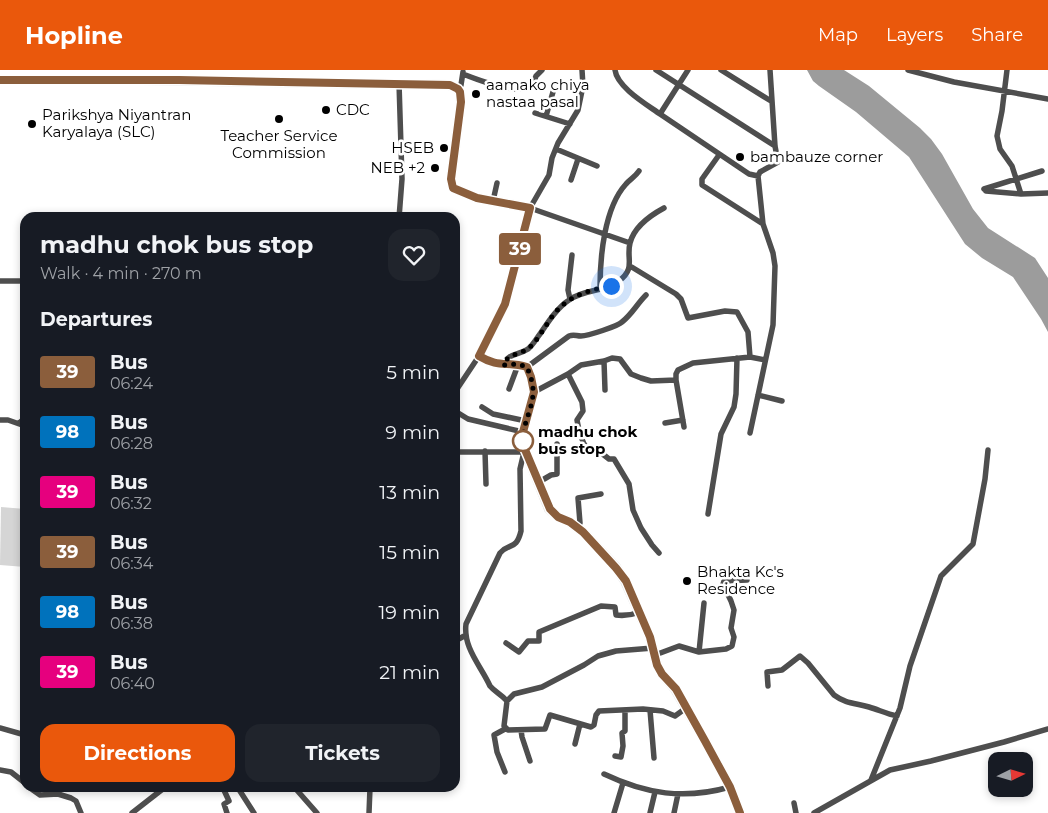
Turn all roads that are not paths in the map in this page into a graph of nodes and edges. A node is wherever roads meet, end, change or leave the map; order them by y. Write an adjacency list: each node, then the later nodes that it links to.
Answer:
1 (542, 70): 10 (street)
2 (582, 70): 22 (street)
3 (615, 70): 20 (street)
4 (656, 70): 13 (street)
5 (688, 70): 13 (street)
6 (721, 70): 18 (street)
7 (770, 70): 18 (street)
8 (908, 70): 16 (street)
9 (1007, 70): 16 (street)
10 (463, 72): 14 (street)
11 (0, 80): 12 (main road)
12 (399, 83): 14 (main road); 39 (street)
13 (678, 85): 20 (street); 23 (street)
14 (458, 89): 36 (main road)
15 (553, 92): 21 (street)
16 (1003, 92): 17 (street); 31 (street)
17 (1048, 99)
18 (771, 101): 23 (street)
19 (534, 113): 21 (street)
20 (660, 114): 25 (street)
21 (546, 116): 22 (street)
22 (570, 124): 24 (street)
23 (775, 146): 30 (street)
24 (556, 149): 26 (street); 37 (street)
25 (719, 155): 30 (street); 40 (street)
26 (578, 159): 27 (street); 32 (street)
27 (597, 166)
28 (639, 171): 41 (street)
29 (1042, 171): 31 (street)
30 (758, 176): 40 (street)
31 (1016, 178): 35 (street); 35 (street)
32 (571, 180)
33 (497, 183): 36 (street)
34 (1048, 193): 35 (street)
35 (1021, 194)
36 (493, 201): 37 (main road)
37 (530, 208): 41 (street); 50 (main road)
38 (664, 208): 42 (street)
39 (399, 212)
40 (763, 224): 53 (street)
41 (603, 234): 42 (street); 47 (street)
42 (630, 243): 44 (street)
43 (572, 255): 49 (street)
44 (630, 266): 47 (street); 51 (street)
45 (0, 281): 46 (street)
46 (20, 281)
47 (600, 288): 49 (street)
48 (646, 295): 57 (street)
49 (570, 299): 56 (street)
50 (479, 356): 56 (main road); 60 (street)
51 (750, 357): 52 (street); 53 (street)
52 (737, 358): 59 (street); 84 (street)
53 (765, 360): 64 (street)
54 (604, 361): 58 (street); 59 (street); 62 (street)
55 (518, 364): 56 (main road); 57 (main road); 61 (street)
56 (503, 365)
57 (527, 367): 63 (main road)
58 (568, 374): 63 (street); 86 (street)
59 (676, 380): 69 (street)
60 (460, 384)
61 (509, 389)
62 (605, 390)
63 (534, 392): 70 (main road)
64 (758, 395): 65 (street); 75 (street)
65 (782, 401)
66 (482, 407): 70 (street)
67 (460, 414): 74 (street)
68 (0, 420): 71 (street)
69 (682, 420): 72 (street); 73 (street)
70 (526, 421): 74 (main road)
71 (18, 423)
72 (665, 423)
73 (684, 427)
74 (523, 432): 80 (main road)
75 (750, 433)
76 (557, 444): 81 (street)
77 (988, 450): 100 (street)
78 (485, 451): 79 (street); 80 (street); 82 (street)
79 (460, 452)
80 (524, 452): 81 (main road); 90 (street)
81 (538, 482): 85 (main road)
82 (486, 484)
83 (601, 494): 85 (street)
84 (708, 514)
85 (578, 528): 89 (main road)
86 (660, 553)
87 (747, 580): 94 (street)
88 (704, 603): 94 (street)
89 (640, 612): 92 (street); 93 (main road)
90 (466, 635): 91 (street); 96 (street)
91 (460, 638)
92 (506, 642)
93 (654, 652): 94 (street); 96 (street); 97 (main road)
94 (699, 652)
95 (768, 686): 100 (street)
96 (506, 701): 103 (street)
97 (686, 708): 99 (street); 117 (main road)
98 (625, 710): 99 (street); 101 (street); 108 (street)
99 (650, 710): 109 (street)
100 (897, 716): 115 (street)
101 (580, 724): 105 (street); 107 (street)
102 (0, 728): 106 (street)
103 (505, 729): 105 (street); 112 (street)
104 (1048, 729): 115 (street)
105 (521, 730): 110 (street)
106 (20, 734)
107 (575, 744)
108 (614, 756)
109 (654, 758)
110 (530, 761)
111 (0, 770): 114 (street)
112 (505, 772)
113 (604, 774): 116 (street)
114 (20, 779)
115 (870, 780): 138 (street)
116 (623, 783): 124 (street); 133 (street)
117 (730, 787): 125 (street); 136 (main road)
118 (36, 792): 127 (street)
119 (159, 792): 128 (street)
120 (225, 792): 129 (street)
121 (240, 792): 130 (street)
122 (299, 792): 131 (street)
123 (370, 792): 132 (street)
124 (656, 792): 125 (street); 134 (street)
125 (678, 794): 135 (street)
126 (794, 803): 137 (street)
127 (81, 813)
128 (132, 813)
129 (227, 813)
130 (254, 813)
131 (317, 813)
132 (369, 813)
133 (614, 813)
134 (650, 813)
135 (674, 813)
136 (740, 813)
137 (796, 813)
138 (814, 813)

